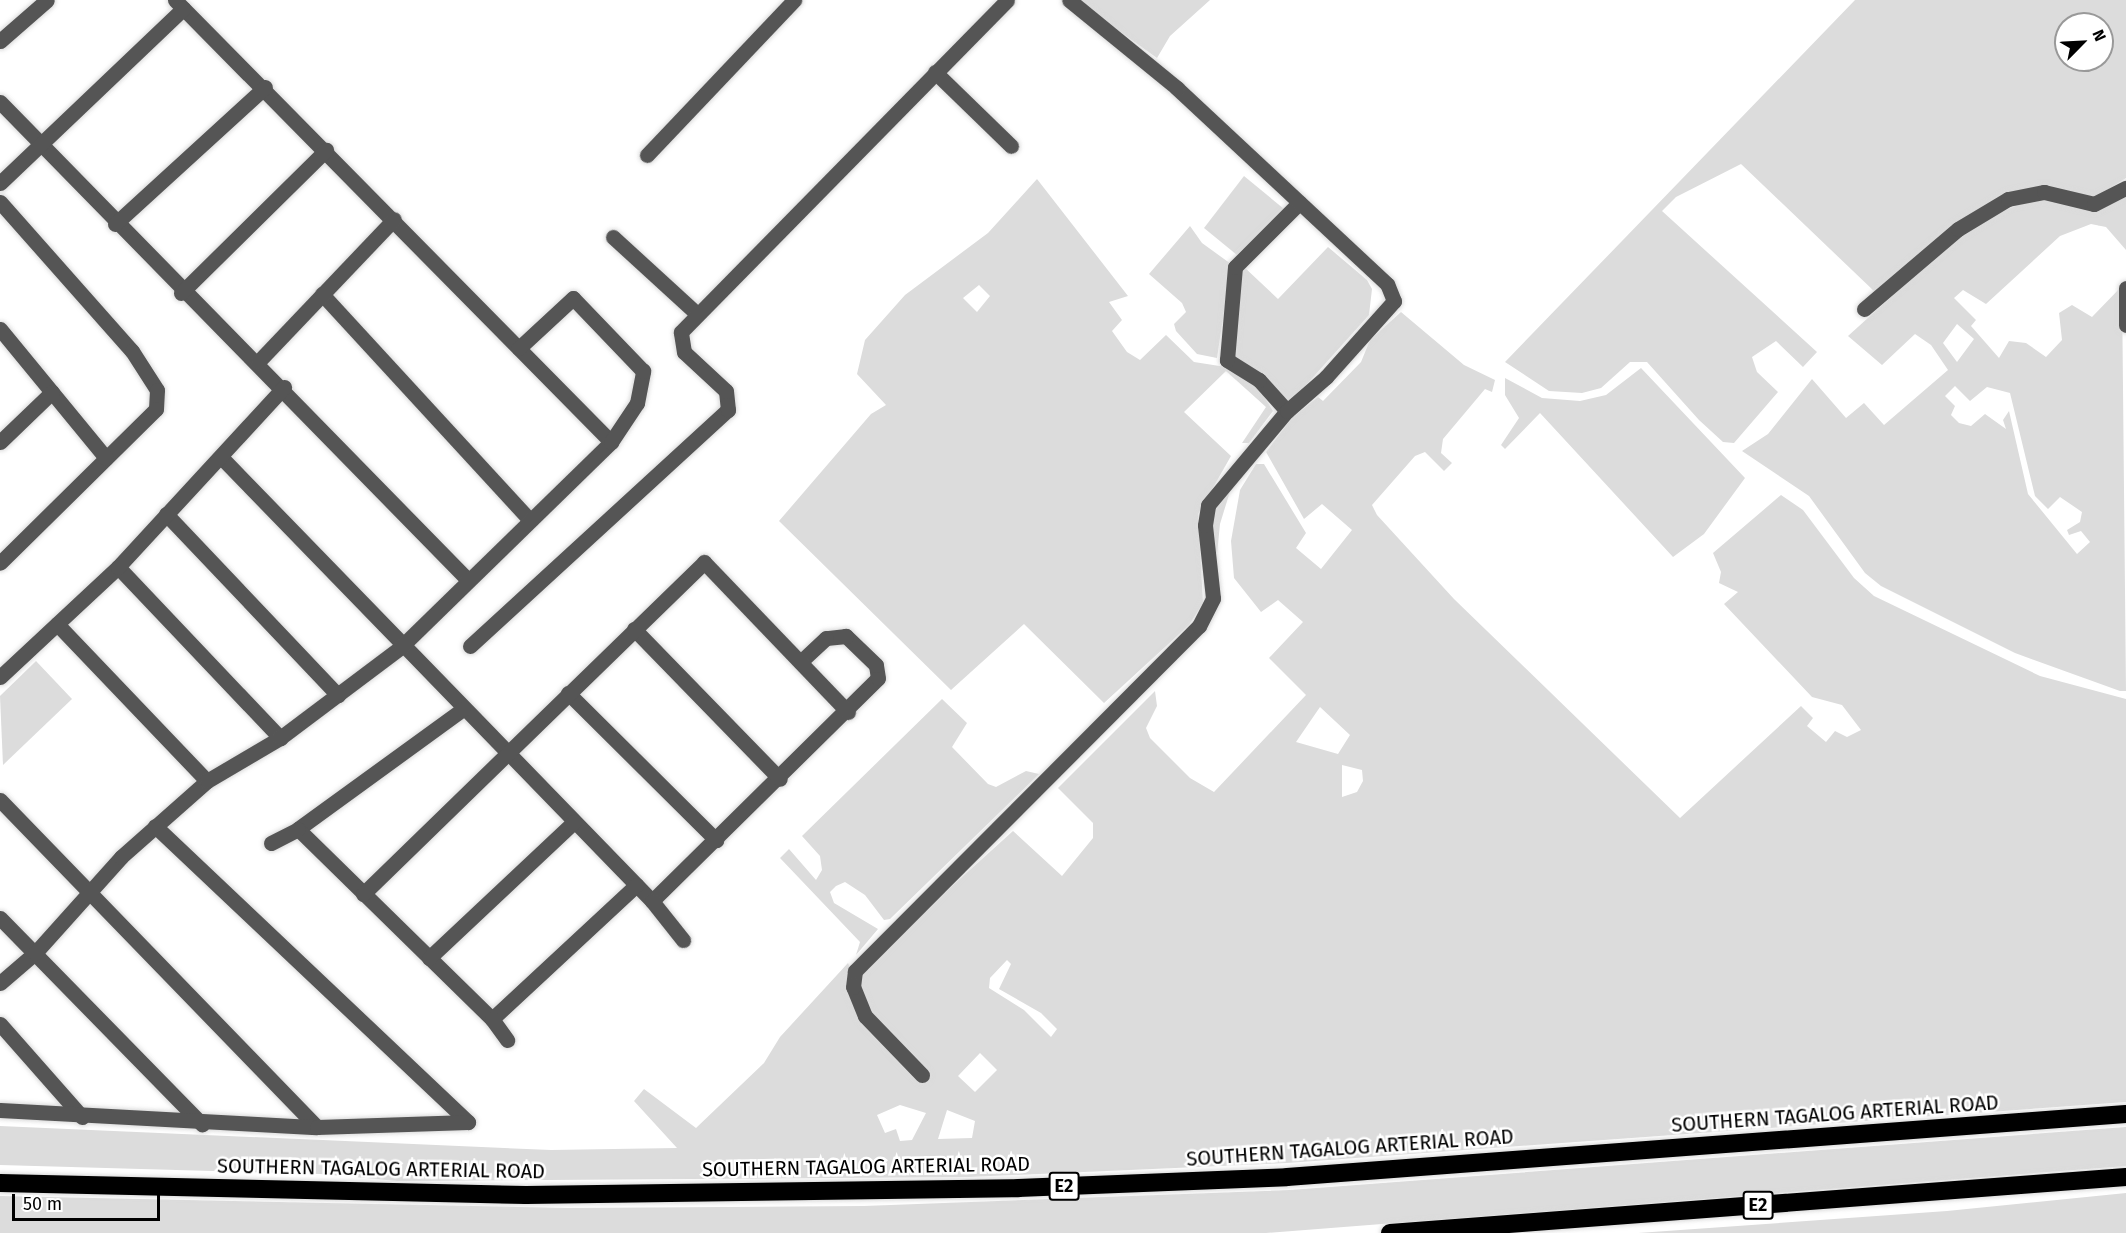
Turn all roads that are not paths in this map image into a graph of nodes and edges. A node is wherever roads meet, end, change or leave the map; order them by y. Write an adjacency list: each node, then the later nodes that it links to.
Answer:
1 (47, 0): 6 (street)
2 (794, 0): 13 (street)
3 (1007, 0): 7 (street)
4 (1069, 0): 17 (street)
5 (179, 4): 8 (street); 10 (street)
6 (0, 41)
7 (935, 72): 11 (street); 25 (street)
8 (265, 87): 12 (street); 19 (street)
9 (0, 102): 10 (street)
10 (39, 144): 14 (street); 19 (street)
11 (1011, 146)
12 (326, 150): 18 (street); 22 (street)
13 (647, 155)
14 (0, 183)
15 (2126, 188): 24 (street)
16 (0, 202): 36 (street)
17 (1299, 203): 32 (street); 32 (street)
18 (394, 219): 23 (street); 28 (street)
19 (116, 224): 22 (street)
20 (613, 237): 25 (street)
21 (2126, 288): 26 (street)
22 (181, 293): 29 (street)
23 (321, 294): 29 (street); 38 (street)
24 (1864, 309)
25 (697, 314): 44 (street)
26 (2126, 325)
27 (0, 329): 31 (street)
28 (519, 348): 34 (street); 34 (street)
29 (258, 362): 30 (street)
30 (284, 387): 35 (street); 41 (street)
31 (52, 392): 33 (street); 36 (street)
32 (1287, 411): 74 (street)
33 (0, 442)
34 (611, 442): 38 (street)
35 (221, 457): 37 (street); 45 (street)
36 (106, 458): 39 (street)
37 (166, 514): 40 (street); 49 (street)
38 (531, 520): 41 (street)
39 (0, 563)
40 (118, 567): 42 (street); 52 (street)
41 (468, 580): 45 (street)
42 (57, 624): 47 (street); 55 (street)
43 (634, 629): 46 (street); 48 (street); 54 (street)
44 (470, 646)
45 (401, 647): 49 (street); 50 (street)
46 (800, 662): 51 (street); 51 (street)
47 (0, 677)
48 (568, 693): 53 (street); 60 (street)
49 (338, 694): 52 (street)
50 (463, 709): 53 (street); 59 (street)
51 (848, 712): 54 (street)
52 (280, 738): 55 (street)
53 (505, 752): 57 (street); 64 (street)
54 (780, 779): 60 (street)
55 (207, 782): 58 (street)
56 (0, 800): 63 (street)
57 (574, 822): 62 (street); 69 (street)
58 (155, 826): 63 (street); 79 (street)
59 (298, 829): 61 (street); 64 (street)
60 (716, 840): 65 (street)
61 (271, 843)
62 (636, 885): 65 (street); 71 (street)
63 (87, 894): 68 (street); 79 (street)
64 (363, 894): 69 (street)
65 (652, 901): 67 (street)
66 (0, 918): 68 (street)
67 (683, 940)
68 (35, 953): 70 (street); 78 (street)
69 (429, 958): 71 (street)
70 (0, 983)
71 (492, 1019): 73 (street)
72 (0, 1024): 77 (street)
73 (507, 1040)
74 (921, 1076)
75 (0, 1110): 77 (street)
76 (2126, 1114): 81 (highway, SOUTHERN TAGALOG ARTERIAL ROAD / E2)
77 (82, 1117): 78 (street)
78 (202, 1124): 79 (street)
79 (317, 1127)
80 (2126, 1177): 82 (highway, E2)
81 (0, 1183)
82 (1390, 1233)

